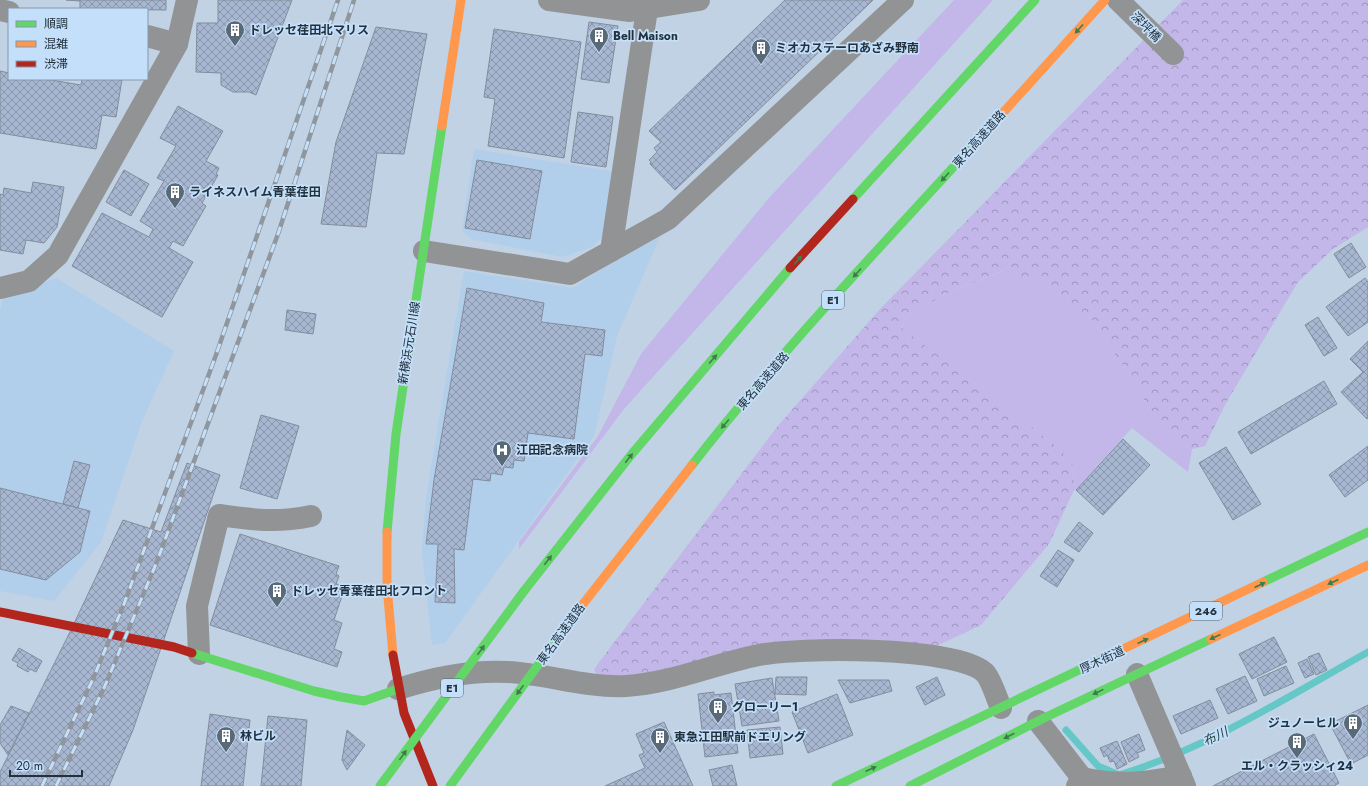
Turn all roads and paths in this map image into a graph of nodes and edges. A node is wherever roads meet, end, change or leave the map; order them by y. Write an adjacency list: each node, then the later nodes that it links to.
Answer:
1 (186, 0): 11 (street)
2 (461, 0): 13 (main road, 新横浜元石川線)
3 (549, 0): 9 (street)
4 (699, 0): 9 (street)
5 (903, 0): 14 (street)
6 (1035, 0): 27 (main road, E1, one-way to 6, bridge)
7 (1105, 0): 29 (main road, 東名高速道路 / E1, one-way to 29, bridge)
8 (1118, 0): 12 (street, 深坪橋)
9 (647, 9): 14 (street)
10 (148, 36): 11 (street)
11 (177, 44): 15 (street)
12 (1173, 54)
13 (424, 251): 14 (street); 22 (main road, 新横浜元石川線)
14 (611, 251)
15 (0, 288)
16 (311, 516): 20 (street)
17 (1368, 532): 23 (main road, 厚木街道 / 246, one-way to 17)
18 (1368, 565): 21 (main road, 246, one-way to 21)
19 (0, 612): 20 (main road)
20 (199, 654): 22 (main road)
21 (1137, 674): 24 (main road, 246, one-way to 24); 25 (street)
22 (398, 688): 23 (street); 28 (main road, 新横浜元石川線)
23 (1001, 708): 30 (main road, 厚木街道 / 246, one-way to 23)
24 (1041, 720): 26 (street); 31 (main road, 246, one-way to 31)
25 (1181, 778): 26 (street)
26 (1080, 782)
27 (380, 786)
28 (434, 786)
29 (450, 786)
30 (836, 786)
31 (910, 786)

